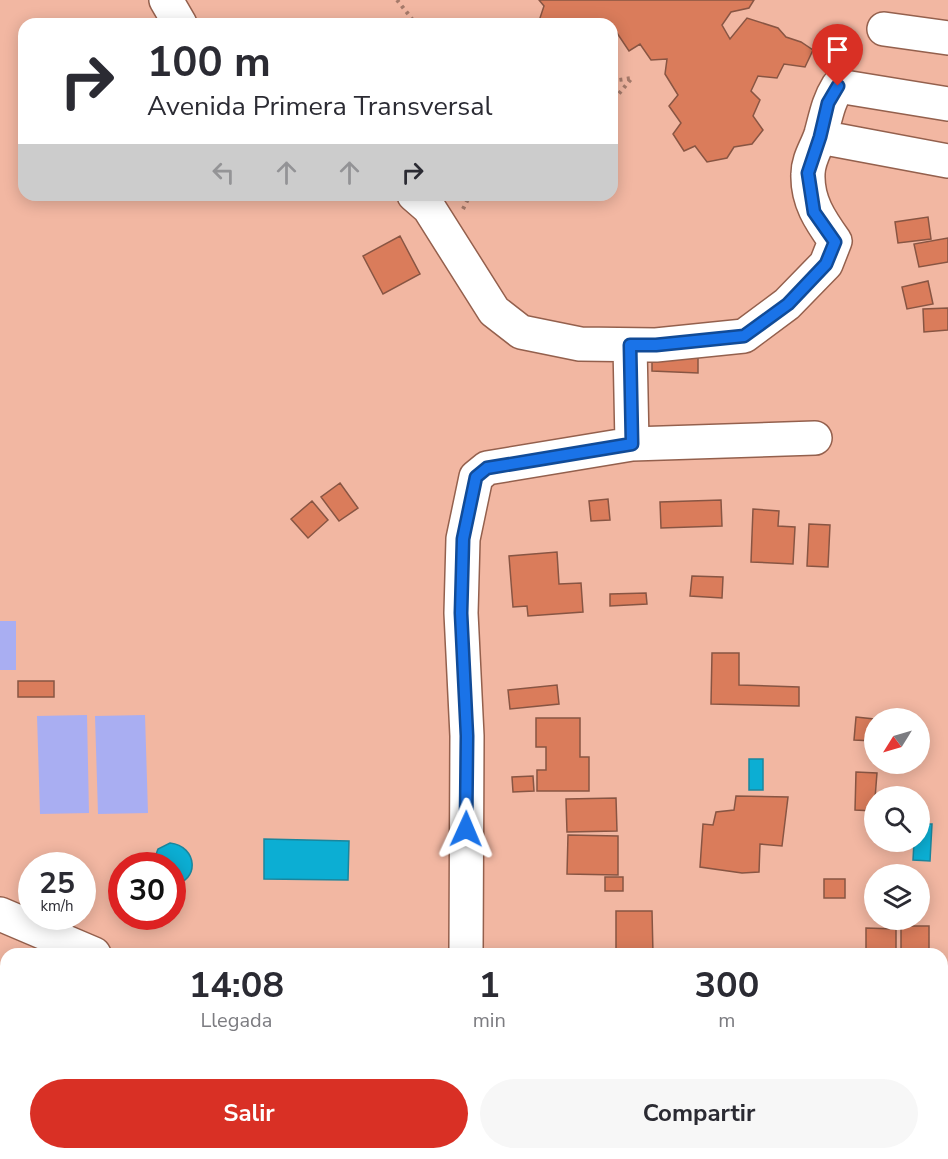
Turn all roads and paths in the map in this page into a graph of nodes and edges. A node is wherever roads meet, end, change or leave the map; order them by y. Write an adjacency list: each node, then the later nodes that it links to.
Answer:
1 (166, 0): 3 (street)
2 (397, 0): 4 (path)
3 (176, 18)
4 (411, 18)
5 (884, 29): 6 (street)
6 (948, 38)
7 (618, 80): 8 (path)
8 (618, 95)
9 (948, 104): 10 (street)
10 (820, 137): 11 (street); 15 (street)
11 (948, 161)
12 (421, 201): 15 (street)
13 (467, 201): 14 (path)
14 (460, 214)
15 (630, 345): 17 (street)
16 (814, 438): 17 (street)
17 (632, 444): 20 (street)
18 (0, 914): 19 (street)
19 (80, 948)
20 (466, 948)

